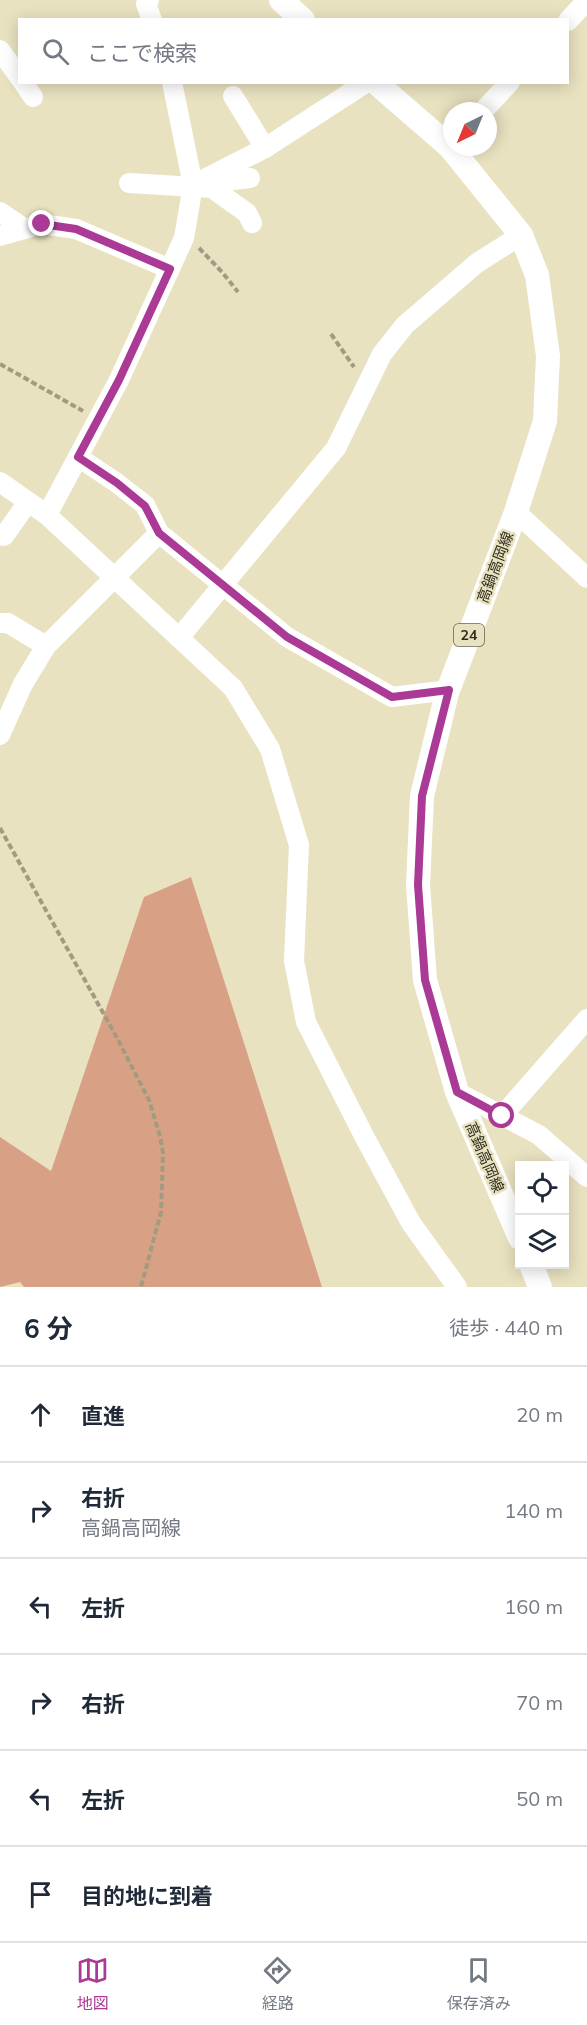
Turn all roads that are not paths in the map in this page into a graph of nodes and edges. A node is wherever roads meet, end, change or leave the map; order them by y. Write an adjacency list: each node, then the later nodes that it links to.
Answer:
1 (149, 0): 4 (street)
2 (281, 0): 5 (main road)
3 (587, 0): 6 (street)
4 (151, 18)
5 (301, 18)
6 (569, 19)
7 (0, 50): 8 (street)
8 (18, 75)
9 (172, 84): 20 (street)
10 (364, 84): 16 (street)
11 (377, 84): 15 (main road, 高鍋高岡線 / 24)
12 (508, 84): 14 (street)
13 (233, 96): 16 (street)
14 (491, 102)
15 (443, 139)
16 (265, 148): 20 (street)
17 (459, 156): 24 (main road, 高鍋高岡線 / 24)
18 (250, 177): 20 (street)
19 (129, 183): 20 (street)
20 (192, 185): 22 (street); 26 (street)
21 (0, 212): 23 (street)
22 (252, 223)
23 (25, 229): 25 (street); 26 (street)
24 (521, 235): 30 (main road, 高鍋高岡線 / 24); 36 (street)
25 (0, 236)
26 (170, 269): 27 (street)
27 (78, 457): 31 (street); 32 (street)
28 (0, 482): 29 (street)
29 (28, 502): 31 (street); 33 (street)
30 (516, 512): 35 (street); 40 (main road, 高鍋高岡線 / 24)
31 (47, 515): 34 (street)
32 (159, 533): 34 (street); 36 (street)
33 (4, 536)
34 (114, 578): 38 (street); 39 (street)
35 (587, 578)
36 (224, 584): 38 (street); 40 (street)
37 (0, 623): 39 (street)
38 (180, 638): 48 (street)
39 (46, 646): 41 (street)
40 (449, 690): 43 (main road, 高鍋高岡線 / 24)
41 (0, 735)
42 (587, 1019): 44 (street)
43 (457, 1092): 44 (street); 46 (main road, 高鍋高岡線 / 24)
44 (502, 1116): 45 (street)
45 (587, 1178)
46 (515, 1229)
47 (533, 1269): 49 (main road)
48 (457, 1287)
49 (540, 1287)

